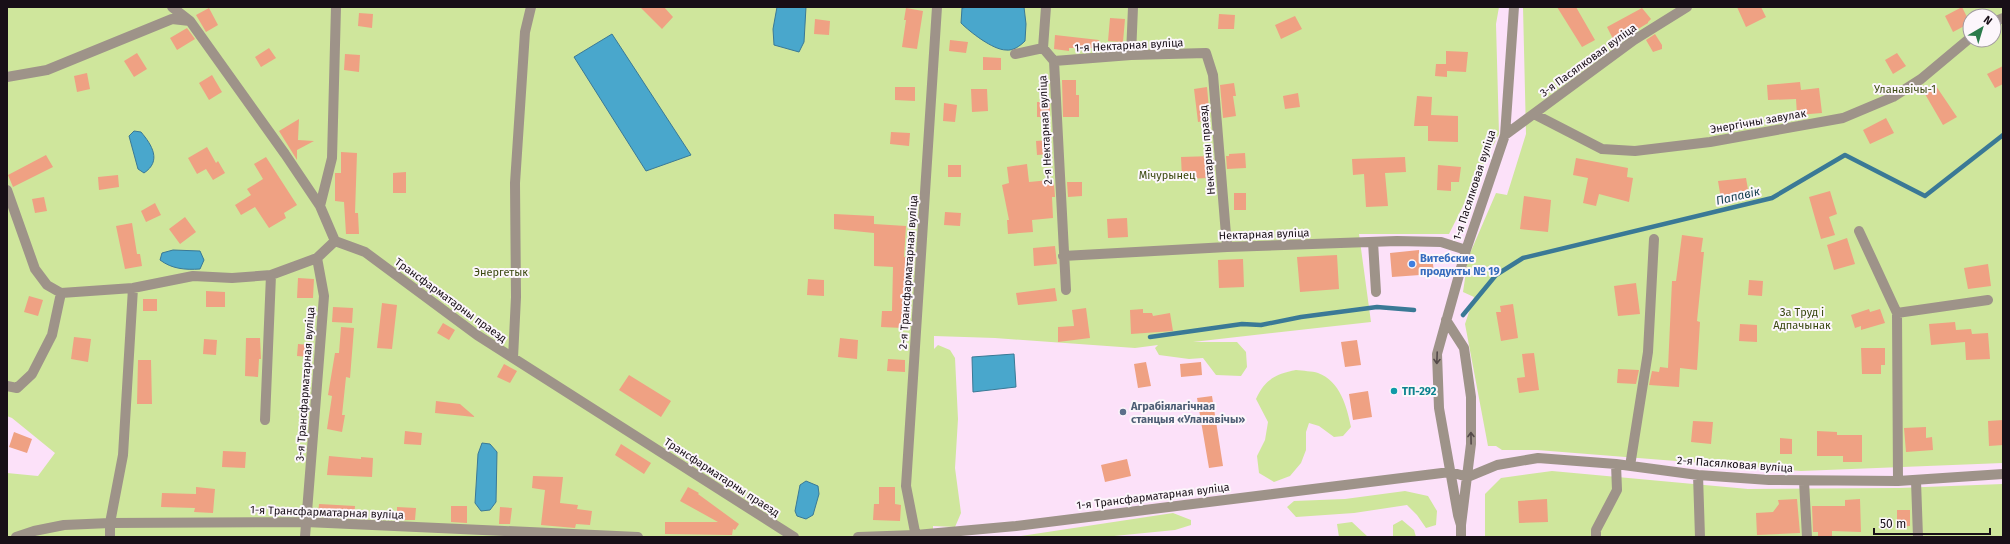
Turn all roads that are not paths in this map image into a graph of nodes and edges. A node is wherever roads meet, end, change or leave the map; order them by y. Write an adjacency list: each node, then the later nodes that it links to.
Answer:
1 (172, 7): 9 (street)
2 (336, 7): 20 (street)
3 (531, 7): 37 (street)
4 (937, 7): 52 (street, 2-я Трансфарматарная вуліца)
5 (1046, 7): 11 (street)
6 (1133, 7): 14 (street)
7 (1514, 7): 18 (street, 1-я Пасялковая вуліца)
8 (1687, 7): 17 (street, 3-я Пасялковая вуліца)
9 (190, 21): 16 (street); 20 (street)
10 (1962, 45): 17 (street, Энергічны завулак)
11 (1043, 48): 13 (street); 15 (street, 2-я Нектарная вуліца)
12 (1206, 53): 14 (street, 1-я Нектарная вуліца); 25 (street, Нектарны праезд)
13 (1015, 54)
14 (1131, 55): 15 (street, 1-я Нектарная вуліца)
15 (1054, 61): 27 (street, 2-я Нектарная вуліца)
16 (7, 77)
17 (1534, 114): 18 (street, 3-я Пасялковая вуліца)
18 (1505, 134): 26 (street, 1-я Пасялковая вуліца)
19 (7, 190): 33 (street)
20 (320, 206): 23 (street)
21 (1859, 231): 35 (street)
22 (1654, 239): 41 (street)
23 (335, 241): 28 (street); 37 (street, Трансфарматарны праезд)
24 (1373, 242): 25 (street, Нектарная вуліца); 26 (street, Нектарная вуліца); 32 (street)
25 (1227, 247): 27 (street, Нектарная вуліца)
26 (1466, 250): 36 (street, 1-я Пасялковая вуліца)
27 (1063, 256): 31 (street, 2-я Нектарная вуліца)
28 (317, 258): 29 (street); 49 (street, 3-я Трансфарматарная вуліца)
29 (270, 275): 30 (street); 39 (street)
30 (133, 288): 33 (street); 50 (street)
31 (1066, 290)
32 (1376, 292)
33 (61, 293): 38 (street)
34 (1988, 300): 35 (street)
35 (1897, 312): 48 (street)
36 (1446, 320): 42 (street, 1-я Пасялковая вуліца, one-way to 42); 45 (street, one-way to 36)
37 (513, 358): 57 (street, Трансфарматарны праезд)
38 (7, 386)
39 (265, 420)
40 (1616, 464): 41 (street, 2-я Пасялковая вуліца); 45 (street, 2-я Пасялковая вуліца); 60 (street)
41 (1630, 466): 44 (street, 2-я Пасялковая вуліца)
42 (1450, 472): 45 (street); 51 (street, 1-я Пасялковая вуліца); 52 (street, 1-я Трансфарматарная вуліца)
43 (2003, 474): 47 (street, 2-я Пасялковая вуліца)
44 (1698, 475): 46 (street, 2-я Пасялковая вуліца); 61 (street)
45 (1468, 477): 51 (street)
46 (1804, 481): 48 (street, 2-я Пасялковая вуліца); 62 (street)
47 (1916, 481): 48 (street, 2-я Пасялковая вуліца); 63 (street)
48 (1898, 482)
49 (306, 522): 50 (street, 1-я Трансфарматарная вуліца); 55 (street, 3-я Трансфарматарная вуліца); 56 (street, 1-я Трансфарматарная вуліца)
50 (110, 523): 53 (street, 1-я Трансфарматарная вуліца); 54 (street)
51 (1461, 525): 59 (street)
52 (916, 536): 58 (street, 1-я Трансфарматарная вуліца)
53 (16, 537)
54 (110, 537)
55 (305, 537)
56 (638, 537)
57 (794, 537)
58 (858, 537)
59 (1461, 537)
60 (1596, 537)
61 (1700, 537)
62 (1807, 537)
63 (1918, 537)

